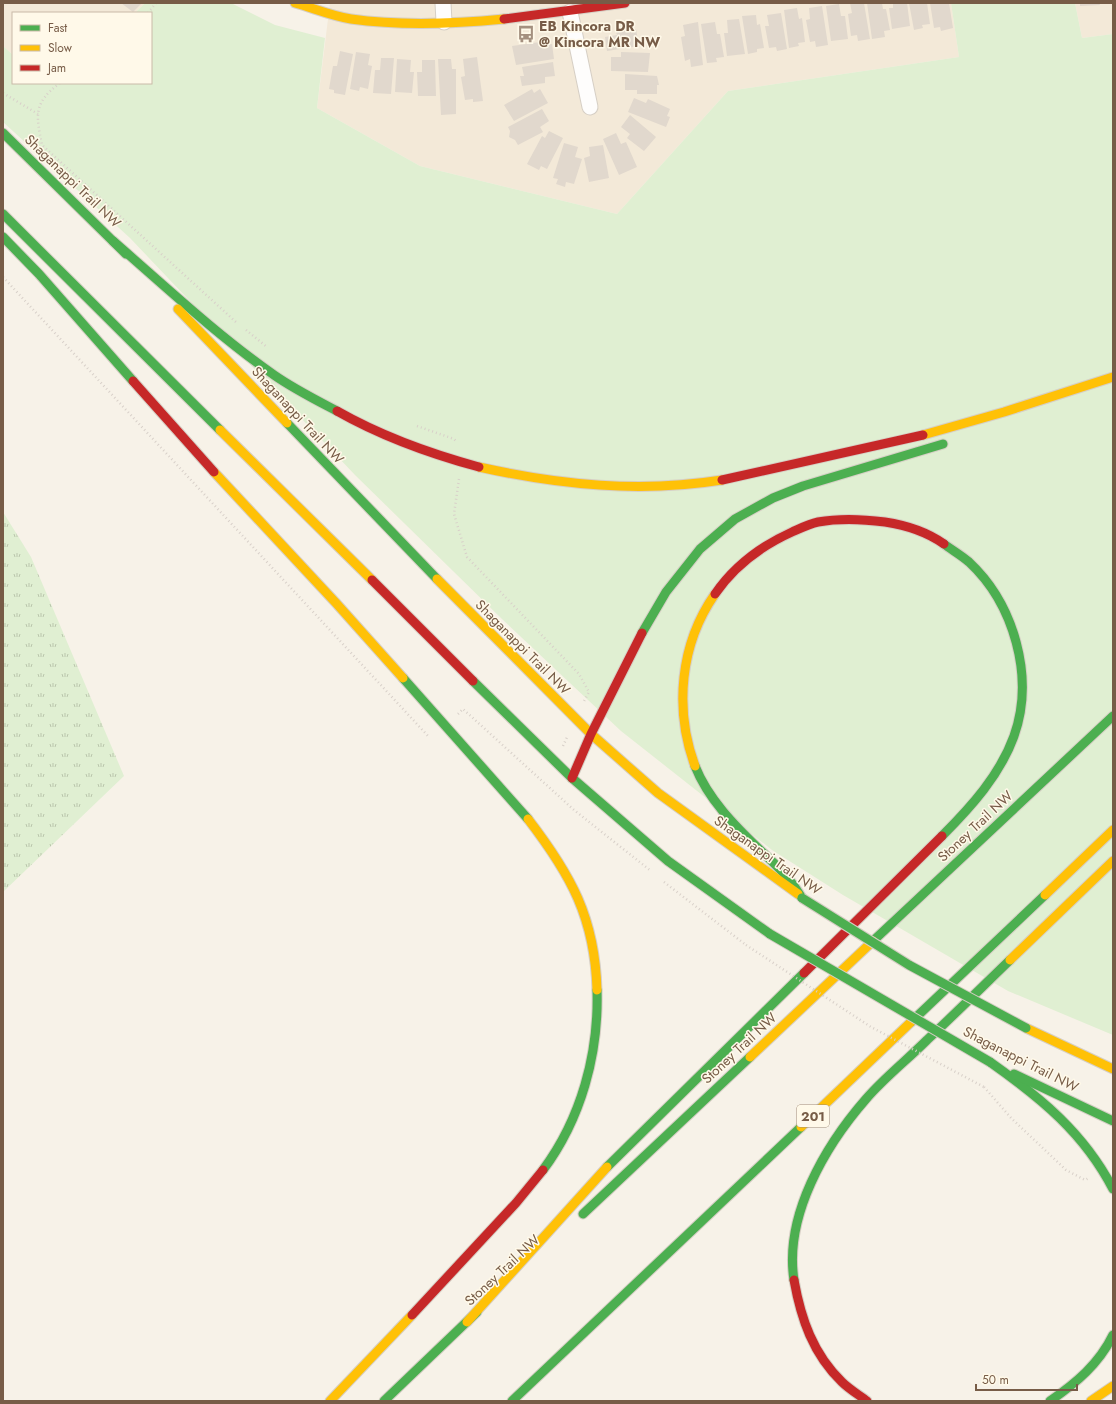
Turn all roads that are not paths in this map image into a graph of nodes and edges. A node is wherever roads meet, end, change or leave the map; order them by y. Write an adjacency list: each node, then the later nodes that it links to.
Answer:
1 (295, 3): 5 (main road)
2 (443, 3): 5 (street)
3 (625, 3): 4 (main road)
4 (570, 12): 5 (main road); 6 (street)
5 (444, 22)
6 (590, 107)
7 (3, 133): 10 (main road, Shaganappi Trail NW)
8 (3, 214): 16 (main road, Shaganappi Trail NW)
9 (3, 237): 29 (main road)
10 (113, 241): 11 (main road); 15 (main road, Shaganappi Trail NW)
11 (1113, 379): 12 (main road)
12 (1026, 415)
13 (952, 441): 15 (main road)
14 (1113, 716): 24 (main road, Stoney Trail NW)
15 (591, 734): 16 (main road); 19 (main road, Shaganappi Trail NW)
16 (572, 778): 20 (main road, Shaganappi Trail NW, bridge)
17 (1113, 830): 31 (main road, 201)
18 (1113, 861): 32 (main road)
19 (802, 898): 21 (main road, Shaganappi Trail NW, bridge); 26 (main road)
20 (990, 1062): 22 (main road, Shaganappi Trail NW); 23 (main road)
21 (1113, 1069)
22 (1113, 1121)
23 (1113, 1189)
24 (578, 1218)
25 (554, 1240): 26 (main road, Stoney Trail NW)
26 (467, 1322): 30 (main road, Stoney Trail NW)
27 (1113, 1335): 33 (main road)
28 (1113, 1386): 34 (main road)
29 (330, 1401)
30 (384, 1401)
31 (512, 1401)
32 (867, 1401)
33 (1050, 1401)
34 (1091, 1401)

